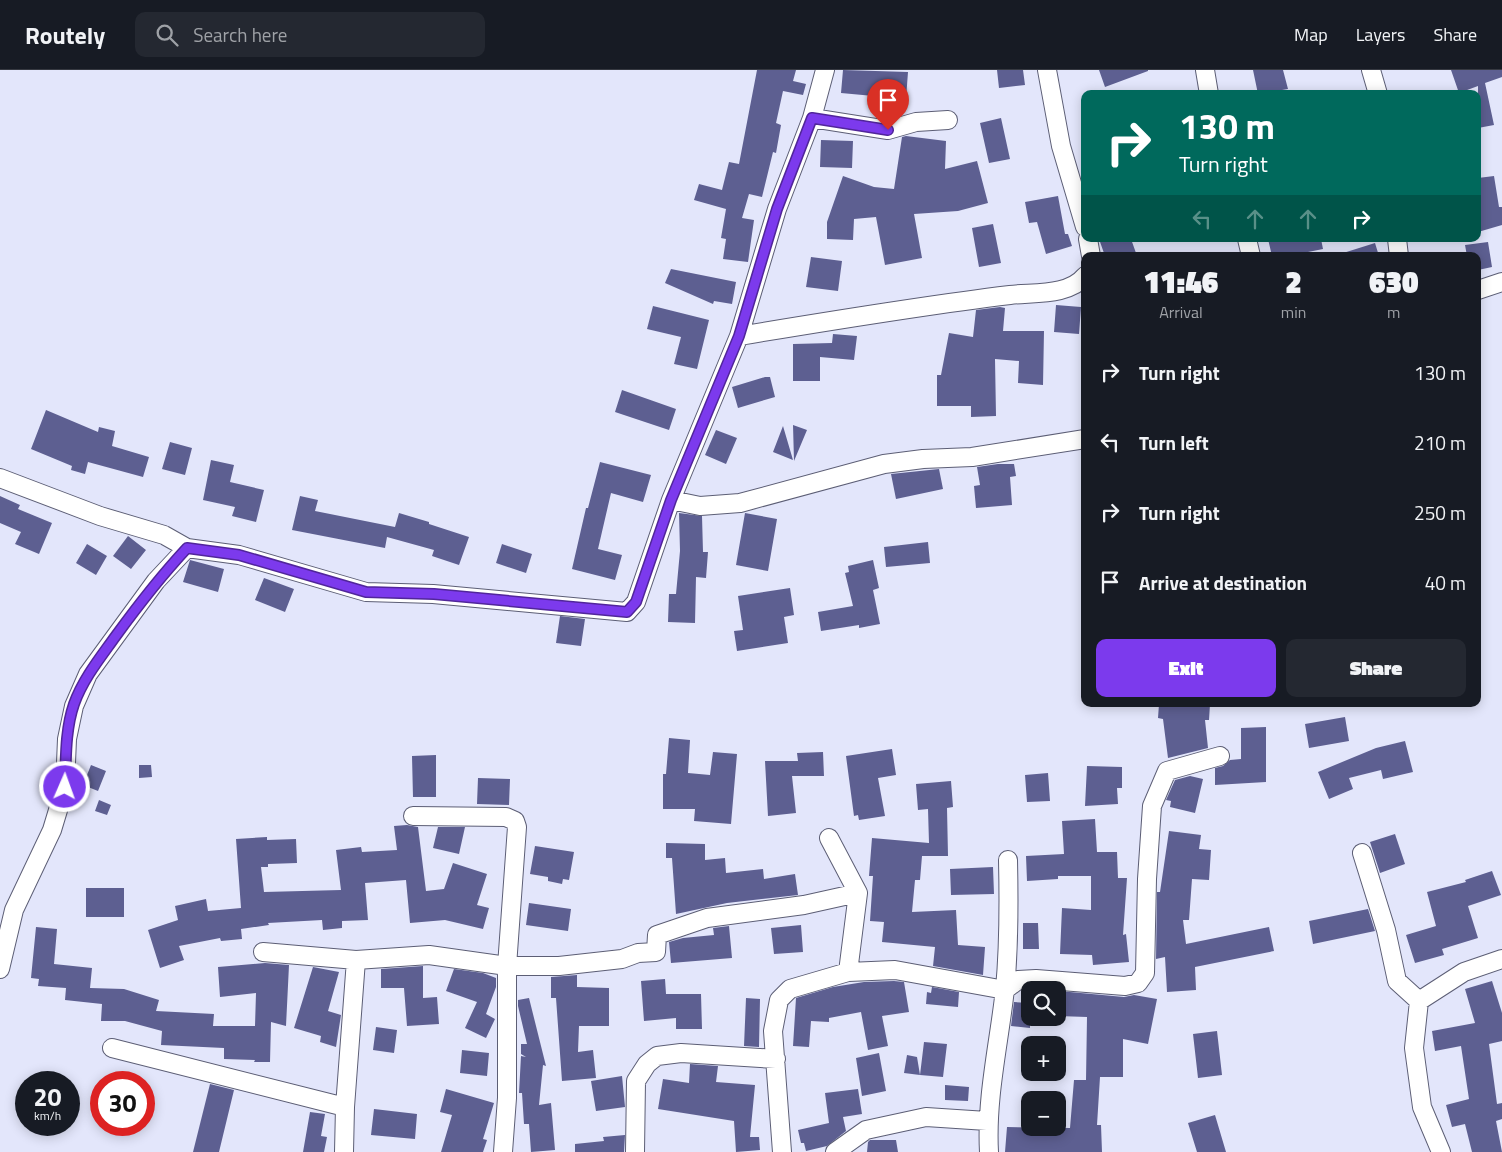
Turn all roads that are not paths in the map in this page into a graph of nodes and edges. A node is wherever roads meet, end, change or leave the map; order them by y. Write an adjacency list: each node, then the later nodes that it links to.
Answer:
1 (825, 70): 7 (street)
2 (1047, 70): 9 (street)
3 (1205, 70): 5 (street)
4 (1371, 70): 6 (street)
5 (1208, 90)
6 (1377, 90)
7 (812, 118): 8 (street); 13 (street)
8 (948, 120)
9 (1081, 214)
10 (1081, 281): 13 (street)
11 (1502, 282): 12 (street)
12 (1481, 289)
13 (739, 336): 16 (street)
14 (1081, 439): 16 (street)
15 (0, 478): 17 (street)
16 (671, 500): 17 (street)
17 (187, 548): 28 (street)
18 (1220, 756): 30 (street)
19 (414, 816): 27 (street)
20 (829, 838): 23 (street)
21 (1362, 853): 31 (street)
22 (1008, 860): 30 (street)
23 (858, 893): 27 (street); 29 (street)
24 (264, 952): 25 (street)
25 (356, 960): 27 (street); 34 (street)
26 (1502, 960): 31 (street)
27 (507, 966): 37 (street)
28 (0, 969)
29 (848, 972): 30 (street); 33 (street)
30 (1005, 990): 35 (street)
31 (1419, 1001): 42 (street)
32 (112, 1048): 34 (street)
33 (776, 1059): 38 (street); 39 (street)
34 (345, 1107): 36 (street)
35 (987, 1121): 40 (street); 41 (street)
36 (344, 1152)
37 (503, 1152)
38 (635, 1152)
39 (781, 1152)
40 (835, 1152)
41 (989, 1152)
42 (1441, 1152)

